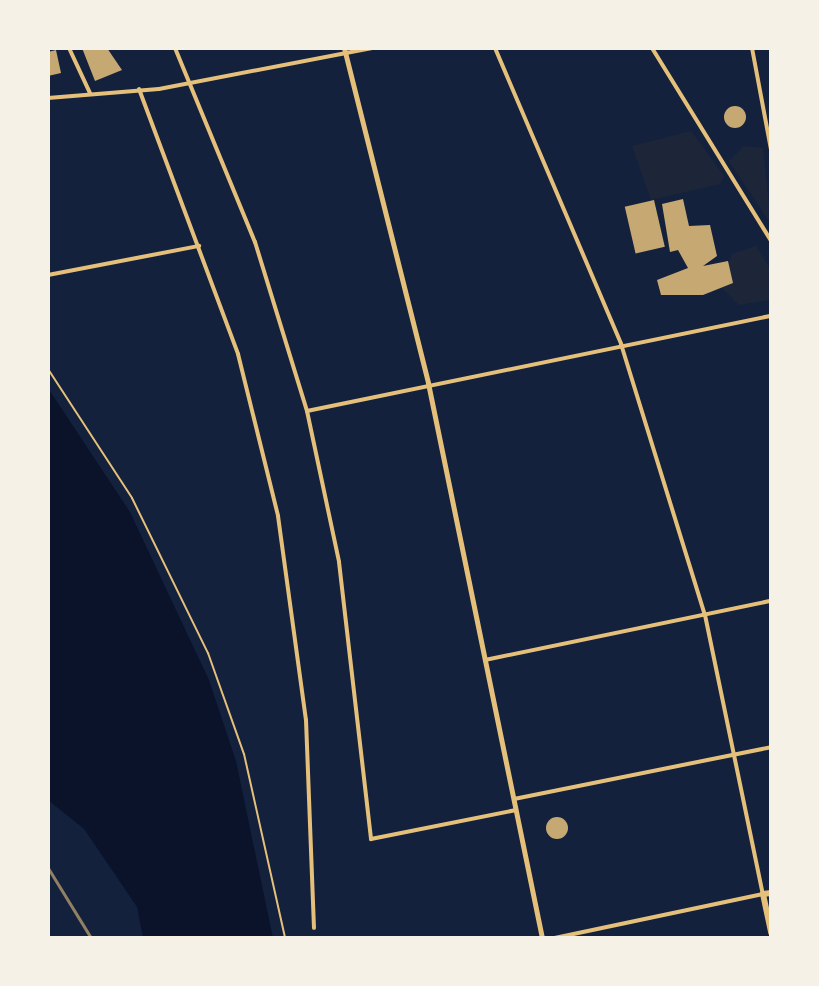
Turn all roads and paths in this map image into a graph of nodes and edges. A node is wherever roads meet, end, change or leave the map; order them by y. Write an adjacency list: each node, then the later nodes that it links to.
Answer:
1 (69, 48): 10 (street)
2 (175, 48): 8 (street)
3 (372, 48): 7 (street)
4 (495, 48): 17 (street)
5 (652, 48): 13 (street)
6 (752, 48): 12 (street)
7 (345, 50): 8 (street); 19 (street)
8 (193, 83): 9 (street); 20 (street)
9 (139, 89): 10 (street); 14 (street)
10 (90, 93): 11 (street)
11 (48, 98)
12 (771, 150)
13 (771, 241)
14 (199, 246): 15 (street); 29 (street)
15 (48, 275)
16 (771, 316): 17 (street)
17 (621, 344): 19 (street); 22 (street)
18 (48, 369): 31 (path)
19 (428, 383): 20 (street); 23 (street)
20 (307, 411): 27 (street)
21 (771, 601): 22 (street)
22 (705, 615): 23 (street); 25 (street)
23 (485, 660): 26 (street)
24 (771, 747): 25 (street)
25 (735, 755): 26 (street); 28 (street)
26 (514, 799): 27 (street)
27 (516, 810): 32 (street)
28 (767, 894): 30 (main road); 33 (street)
29 (314, 928)
30 (771, 933)
31 (285, 938)
32 (542, 938)
33 (555, 938)

